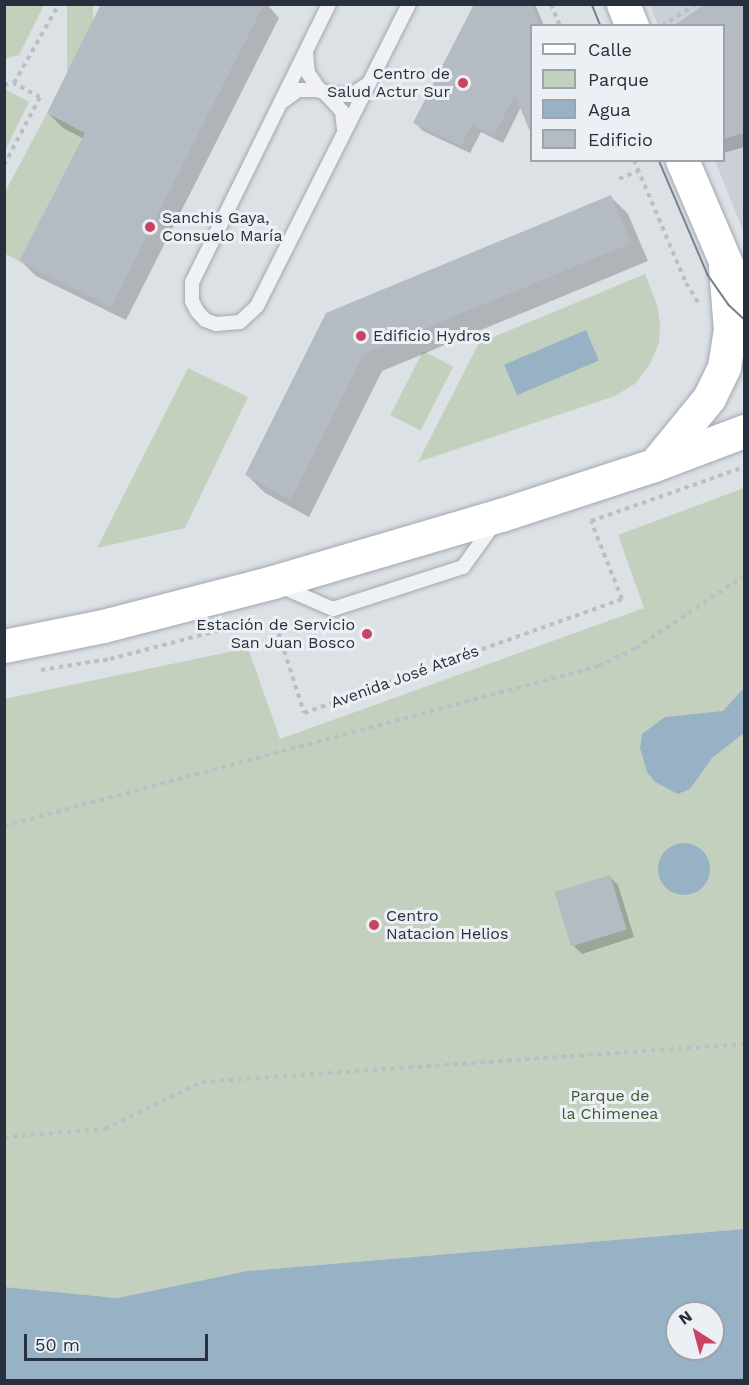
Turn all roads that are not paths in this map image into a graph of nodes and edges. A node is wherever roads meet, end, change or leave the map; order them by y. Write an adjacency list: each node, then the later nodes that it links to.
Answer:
1 (329, 4): 5 (lane)
2 (409, 4): 6 (lane)
3 (623, 4): 4 (main road)
4 (631, 24)
5 (308, 47): 6 (lane); 7 (lane)
6 (372, 79): 8 (lane)
7 (278, 106): 8 (lane); 8 (lane)
8 (343, 136)
9 (683, 162): 10 (main road)
10 (725, 266): 11 (main road); 13 (main road)
11 (744, 301)
12 (744, 431): 13 (main road)
13 (654, 465): 14 (main road)
14 (4, 646)

